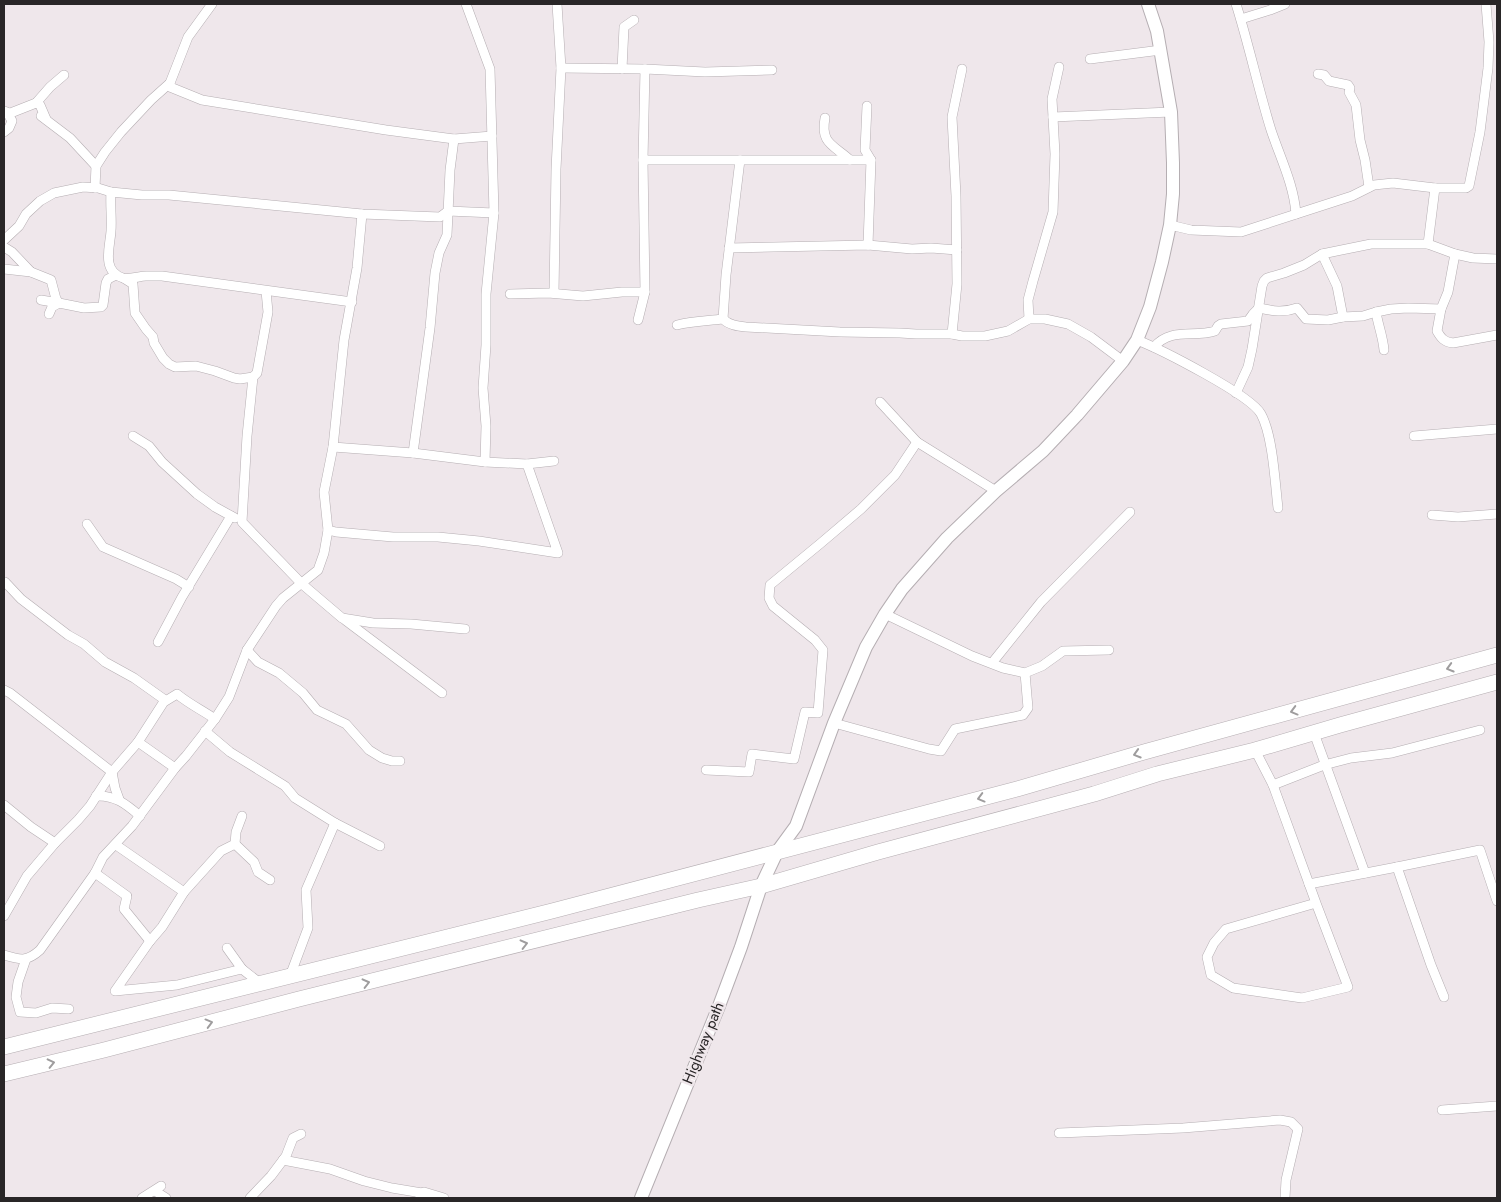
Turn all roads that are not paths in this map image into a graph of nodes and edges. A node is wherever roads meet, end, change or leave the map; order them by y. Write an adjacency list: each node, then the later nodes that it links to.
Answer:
1 (212, 4): 20 (street)
2 (466, 4): 28 (street)
3 (557, 4): 13 (street)
4 (1148, 4): 10 (street, Highway path)
5 (1236, 4): 8 (street)
6 (1285, 4): 8 (street)
7 (1486, 4): 37 (street)
8 (1241, 18): 40 (street)
9 (634, 20): 14 (street)
10 (1161, 50): 11 (street); 24 (street, Highway path)
11 (1090, 60)
12 (1059, 67): 25 (street)
13 (561, 68): 14 (street); 61 (street)
14 (622, 69): 15 (street)
15 (645, 69): 17 (street); 30 (street)
16 (962, 69): 51 (street)
17 (772, 70)
18 (1318, 74): 35 (street)
19 (64, 76): 21 (street)
20 (170, 83): 29 (street); 34 (street)
21 (36, 102): 23 (street); 34 (street)
22 (867, 106): 33 (street)
23 (6, 112): 27 (street)
24 (1171, 112): 25 (street); 45 (street, Highway path)
25 (1053, 117): 74 (street)
26 (825, 118): 32 (street)
27 (4, 132)
28 (492, 136): 29 (street); 42 (street)
29 (454, 139): 41 (street)
30 (643, 160): 31 (street); 60 (street)
31 (740, 160): 32 (street); 50 (street)
32 (850, 160): 33 (street)
33 (871, 160): 48 (street)
34 (96, 166): 36 (street)
35 (1369, 187): 37 (street); 39 (street)
36 (96, 188): 38 (street); 46 (street)
37 (1435, 188): 47 (street)
38 (112, 192): 43 (street); 57 (street)
39 (1352, 196): 40 (street); 44 (street)
40 (1295, 199): 44 (street)
41 (448, 211): 42 (street); 43 (street); 91 (street)
42 (494, 213): 92 (street)
43 (362, 214): 65 (street)
44 (1296, 214): 45 (street)
45 (1170, 225): 79 (street, Highway path)
46 (4, 240)
47 (1428, 244): 52 (street); 53 (street)
48 (868, 245): 50 (street); 51 (street)
49 (4, 247): 56 (street)
50 (729, 248): 73 (street)
51 (956, 250): 77 (street)
52 (1322, 254): 67 (street); 72 (street)
53 (1455, 254): 54 (street); 68 (street)
54 (1497, 259)
55 (4, 269): 56 (street)
56 (31, 272): 66 (street)
57 (116, 275): 58 (street); 66 (street)
58 (125, 279): 59 (street); 83 (street)
59 (266, 291): 64 (street); 83 (street)
60 (645, 292): 61 (street); 75 (street)
61 (554, 293): 62 (street)
62 (510, 294)
63 (41, 300): 66 (street)
64 (335, 300): 65 (street); 71 (street)
65 (352, 302): 71 (street)
66 (59, 303): 70 (street)
67 (1259, 308): 72 (street); 80 (street); 84 (street)
68 (1441, 309): 69 (street); 78 (street)
69 (1376, 312): 72 (street); 81 (street)
70 (49, 314)
71 (349, 315): 90 (street)
72 (1343, 317)
73 (723, 319): 76 (street); 77 (street)
74 (1029, 319): 77 (street); 82 (street)
75 (638, 320)
76 (677, 325)
77 (952, 334)
78 (1497, 335)
79 (1137, 340): 80 (street); 82 (street, Highway path)
80 (1154, 347): 84 (street)
81 (1384, 350)
82 (1123, 361): 95 (street, Highway path)
83 (253, 376): 101 (street)
84 (1236, 393): 96 (street)
85 (880, 402): 89 (street)
86 (1497, 429): 88 (street)
87 (133, 436): 100 (street)
88 (1414, 436)
89 (917, 442): 95 (street); 130 (street)
90 (333, 447): 91 (street); 103 (street)
91 (413, 453): 92 (street)
92 (485, 462): 94 (street)
93 (554, 462): 94 (street)
94 (527, 464): 103 (street)
95 (996, 491): 107 (street, Highway path)
96 (1278, 508)
97 (1130, 512): 114 (street)
98 (1497, 514): 99 (street)
99 (1432, 515)
100 (231, 516): 101 (street); 106 (street)
101 (242, 522): 105 (street)
102 (87, 524): 106 (street)
103 (328, 530): 105 (street)
104 (5, 582): 119 (street)
105 (302, 584): 108 (street); 111 (street)
106 (189, 587): 110 (street)
107 (885, 614): 114 (street); 121 (street, Highway path)
108 (342, 618): 109 (street); 118 (street)
109 (464, 629)
110 (158, 642)
111 (247, 650): 120 (street); 127 (street)
112 (1109, 650): 115 (street)
113 (1497, 655): 131 (highway, one-way to 131)
114 (992, 663): 115 (street)
115 (1025, 673): 121 (street)
116 (1497, 682): 124 (highway)
117 (4, 690): 132 (street)
118 (442, 693)
119 (165, 700): 120 (street); 125 (street)
120 (215, 719): 123 (street)
121 (834, 723): 145 (street, Highway path)
122 (1480, 730): 128 (street)
123 (204, 731): 129 (street); 140 (street)
124 (1314, 733): 126 (highway); 128 (street)
125 (138, 742): 129 (street); 132 (street)
126 (1255, 750): 133 (street); 134 (highway)
127 (400, 761)
128 (1325, 765): 133 (street); 148 (street)
129 (175, 768): 138 (street)
130 (706, 770)
131 (1083, 770): 134 (highway); 145 (highway, one-way to 145)
132 (112, 772): 135 (street); 136 (street)
133 (1273, 785): 150 (street)
134 (1094, 794): 151 (highway)
135 (96, 796): 136 (street); 141 (street)
136 (119, 799): 138 (street)
137 (4, 805): 141 (street)
138 (140, 816): 143 (street)
139 (242, 816): 142 (street)
140 (335, 822): 144 (street); 161 (street)
141 (55, 843): 155 (street)
142 (235, 844): 149 (street); 152 (street)
143 (116, 845): 147 (street); 152 (street)
144 (380, 846)
145 (777, 852): 151 (street, Highway path); 161 (highway)
146 (1397, 866): 148 (street); 154 (street); 163 (street)
147 (94, 873): 156 (street); 159 (street)
148 (1364, 873): 150 (street)
149 (270, 880)
150 (1309, 884): 153 (street)
151 (761, 886): 166 (highway, one-way to 151); 177 (street, Highway path)
152 (184, 892): 156 (street)
153 (1316, 902): 153 (street)
154 (1497, 902)
155 (5, 912)
156 (150, 941): 160 (street)
157 (227, 948): 160 (street)
158 (4, 955): 159 (street)
159 (26, 959): 164 (street)
160 (242, 969): 162 (street)
161 (290, 976): 162 (highway)
162 (256, 985): 165 (highway)
163 (1444, 997)
164 (69, 1009)
165 (4, 1047)
166 (4, 1074)
167 (1497, 1106): 168 (street)
168 (1442, 1110)
169 (1059, 1133): 178 (street)
170 (301, 1134): 171 (street)
171 (283, 1160): 172 (street); 175 (street)
172 (421, 1196): 176 (street)
173 (142, 1198): 174 (street)
174 (166, 1198)
175 (250, 1198)
176 (444, 1198)
177 (640, 1198)
178 (1285, 1198)

